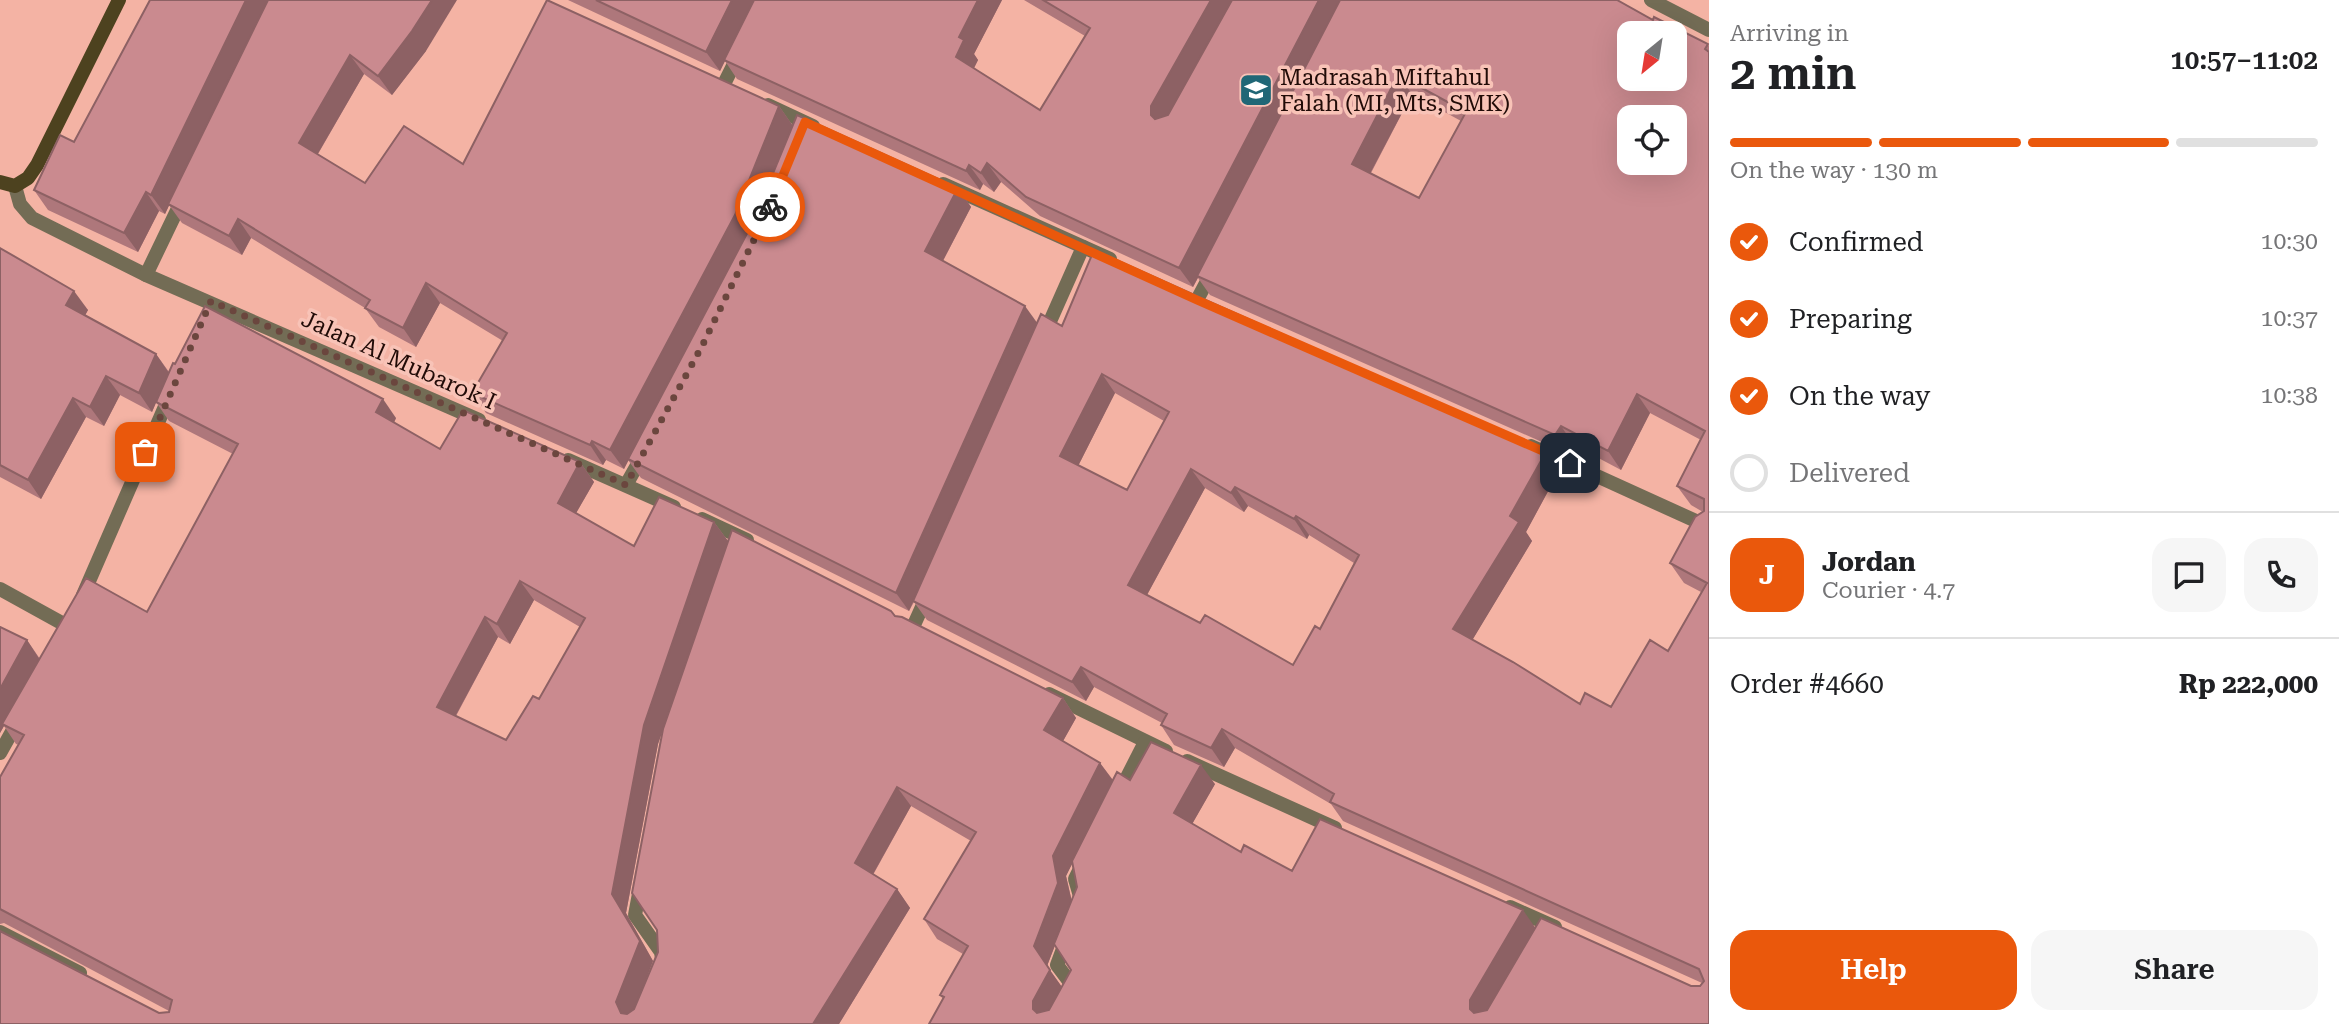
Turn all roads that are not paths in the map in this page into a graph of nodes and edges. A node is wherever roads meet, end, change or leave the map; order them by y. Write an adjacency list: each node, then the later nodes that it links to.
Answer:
1 (119, 0): 9 (street)
2 (1651, 0): 3 (street)
3 (1709, 30)
4 (748, 36): 5 (street)
5 (724, 84)
6 (759, 101): 7 (street)
7 (830, 133)
8 (931, 179): 11 (street)
9 (7, 184): 14 (street, Jalan Al Mubarok I)
10 (188, 188): 14 (street)
11 (1083, 247): 13 (street); 16 (street)
12 (1222, 252): 15 (street)
13 (1129, 268)
14 (146, 275): 18 (street, Jalan Al Mubarok I)
15 (1198, 300)
16 (1038, 348)
17 (178, 376): 26 (street)
18 (487, 424)
19 (1517, 440): 23 (street)
20 (650, 442): 22 (street)
21 (550, 452): 22 (street)
22 (626, 485): 24 (street)
23 (1709, 527)
24 (765, 549)
25 (936, 576): 27 (street)
26 (0, 589)
27 (913, 626)
28 (1035, 687): 30 (street)
29 (25, 707): 31 (street)
30 (1145, 742): 32 (street); 33 (street)
31 (0, 753)
32 (1110, 811)
33 (1348, 834)
34 (1092, 845): 41 (street)
35 (644, 869): 40 (street)
36 (1500, 902): 37 (street)
37 (1553, 931)
38 (0, 932): 39 (street)
39 (94, 981)
40 (658, 981)
41 (1055, 1024)

